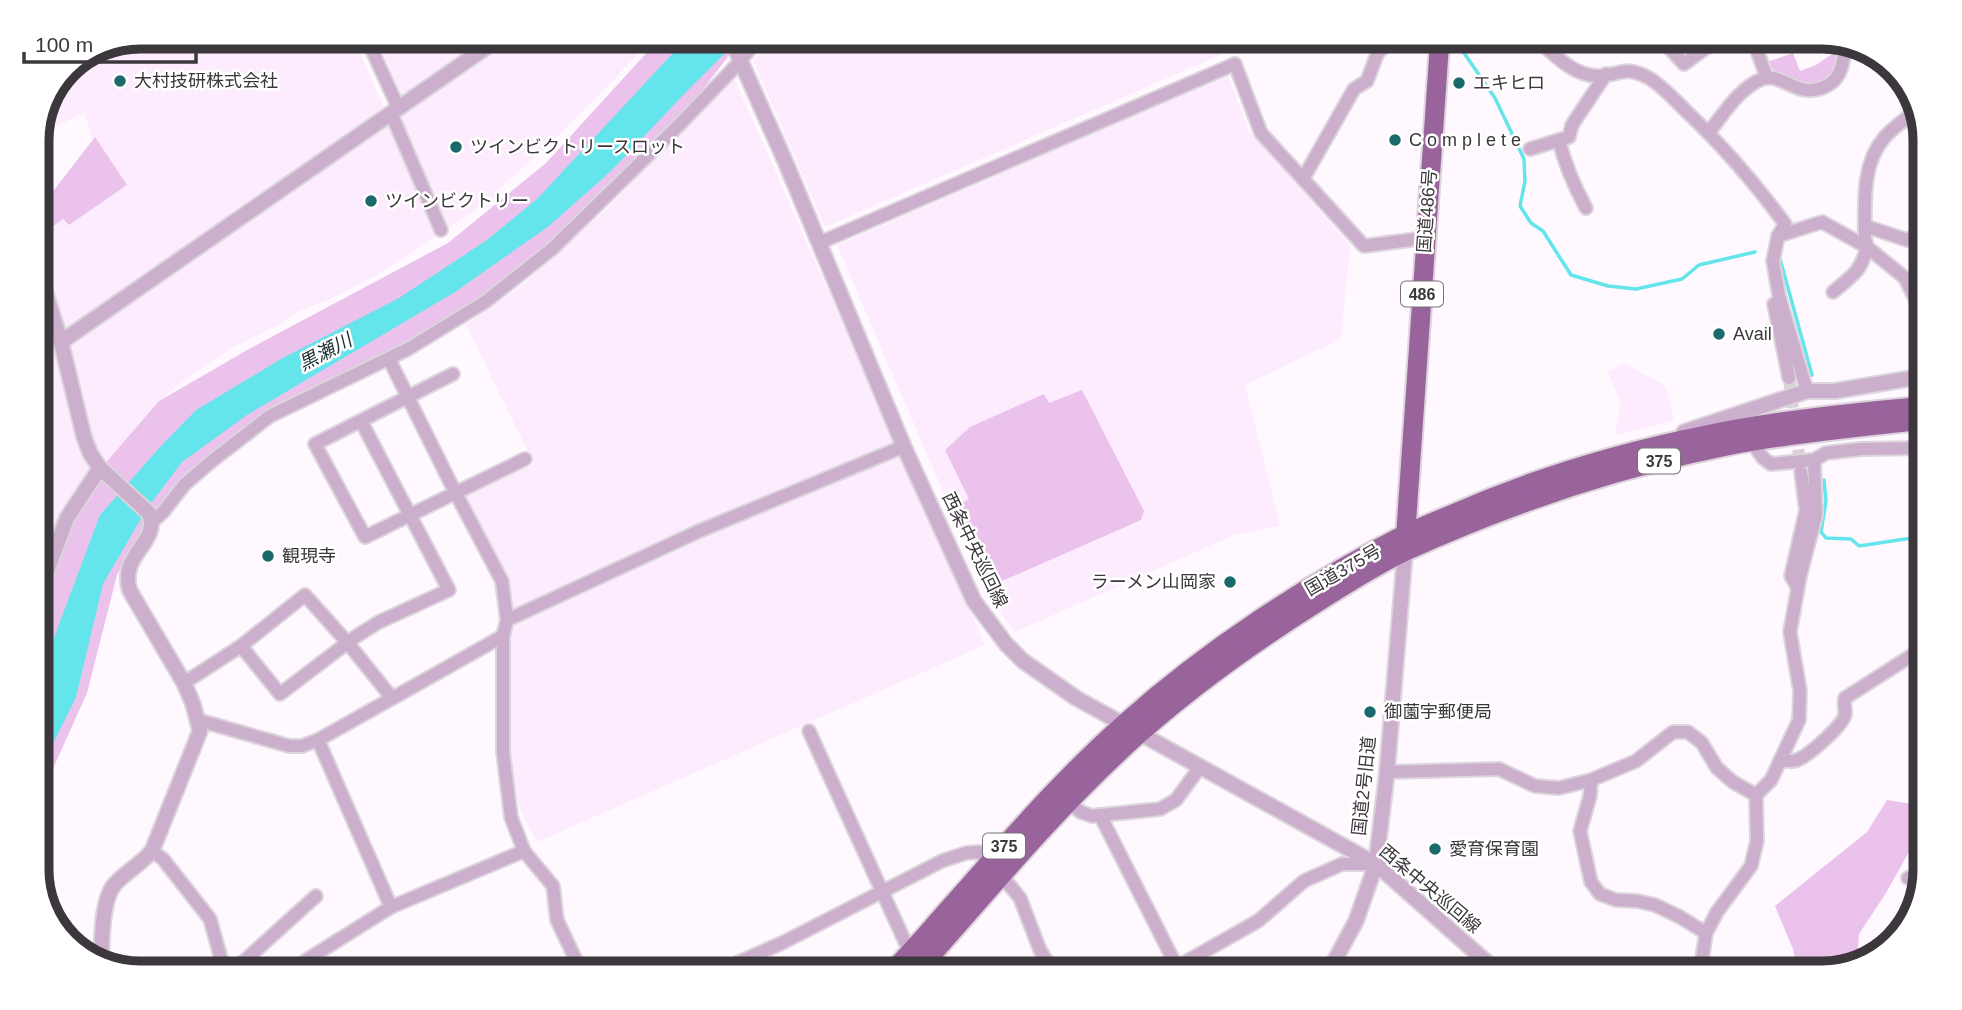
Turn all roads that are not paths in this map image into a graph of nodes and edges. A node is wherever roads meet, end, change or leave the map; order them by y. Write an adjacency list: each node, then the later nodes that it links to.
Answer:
1 (371, 49): 15 (street)
2 (484, 49): 15 (street)
3 (736, 49): 12 (street, 西条中央巡回線)
4 (750, 49): 12 (street)
5 (1382, 49): 20 (street)
6 (1439, 49): 26 (highway, 国道486号 / 486)
7 (1548, 49): 13 (street)
8 (1670, 49): 9 (street)
9 (1705, 49)
10 (1757, 49): 14 (street)
11 (1844, 52): 14 (street)
12 (741, 60): 27 (street, 西条中央巡回線); 34 (street)
13 (1606, 74): 17 (street); 18 (street)
14 (1768, 78): 17 (street)
15 (395, 110): 23 (street); 33 (street)
16 (1909, 116): 22 (street)
17 (1709, 132): 24 (street)
18 (1559, 141): 19 (street); 21 (street)
19 (1530, 149)
20 (1303, 178): 26 (street); 27 (street)
21 (1586, 208)
22 (1865, 226): 25 (street); 28 (street)
23 (442, 230)
24 (1778, 236): 28 (street); 31 (street)
25 (1913, 237)
26 (1425, 238): 54 (highway, 国道486号 / 486)
27 (819, 243): 45 (street, 西条中央巡回線)
28 (1867, 247): 29 (street); 30 (street)
29 (1833, 292)
30 (1913, 294)
31 (1779, 296): 36 (street); 38 (street)
32 (49, 304): 33 (street)
33 (61, 342): 49 (street)
34 (389, 359): 39 (street); 53 (street)
35 (453, 374): 39 (street)
36 (1788, 378)
37 (1913, 378): 38 (street)
38 (1807, 391): 44 (street)
39 (407, 397): 41 (street); 51 (street)
40 (1913, 407): 44 (highway, 国道375号 / 375)
41 (361, 421): 52 (street); 52 (street)
42 (1913, 421): 43 (highway, 国道375号 / 375)
43 (1751, 441): 48 (street); 54 (highway, 国道375号 / 375)
44 (1665, 444): 54 (highway, 国道375号 / 375)
45 (904, 447): 57 (street); 65 (street, 西条中央巡回線)
46 (1913, 448): 48 (street)
47 (526, 459): 51 (street)
48 (1814, 460): 56 (street)
49 (100, 468): 53 (street); 55 (street)
50 (1801, 472): 56 (street)
51 (455, 493): 52 (street); 57 (street)
52 (410, 515): 59 (street)
53 (151, 518): 62 (street)
54 (1405, 543): 65 (highway, 国道375号 / 375); 70 (street, 国道2号旧道)
55 (49, 565)
56 (1798, 588): 68 (street)
57 (507, 620): 58 (street)
58 (503, 636): 63 (street); 76 (street)
59 (347, 642): 60 (street); 60 (street); 63 (street)
60 (242, 646): 62 (street)
61 (1913, 655): 68 (street)
62 (184, 683): 64 (street)
63 (392, 698): 67 (street)
64 (198, 720): 67 (street); 75 (street)
65 (1131, 729): 69 (street, 西条中央巡回線); 73 (highway, 国道375号 / 375); 78 (highway, 国道375号 / 375)
66 (809, 731): 81 (street)
67 (318, 740): 83 (street)
68 (1780, 760): 72 (street)
69 (1200, 767): 74 (street); 77 (street, 西条中央巡回線)
70 (1387, 772): 71 (street); 77 (street, 国道2号旧道)
71 (1591, 780): 72 (street); 84 (street)
72 (1755, 795): 84 (street)
73 (1069, 803): 74 (street); 78 (highway, 国道375号 / 375)
74 (1100, 815): 96 (street)
75 (152, 851): 86 (street); 87 (street)
76 (524, 851): 83 (street); 90 (street)
77 (1376, 864): 97 (street); 98 (street, 国道2号旧道); 99 (street, 西条中央巡回線)
78 (996, 868): 81 (street); 85 (highway, 国道375号 / 375); 94 (highway, 国道375号 / 375); 95 (street)
79 (1912, 877): 80 (street)
80 (1908, 878)
81 (884, 892): 85 (street); 91 (street)
82 (316, 896): 88 (street)
83 (391, 907): 89 (street)
84 (1706, 933): 100 (street)
85 (910, 951): 92 (highway, 国道375号 / 375); 93 (street)
86 (102, 953)
87 (222, 961)
88 (244, 961)
89 (305, 961)
90 (576, 961)
91 (741, 961)
92 (901, 961)
93 (913, 961)
94 (926, 961)
95 (1047, 961)
96 (1167, 961)
97 (1187, 961)
98 (1334, 961)
99 (1485, 961)
100 (1702, 961)

